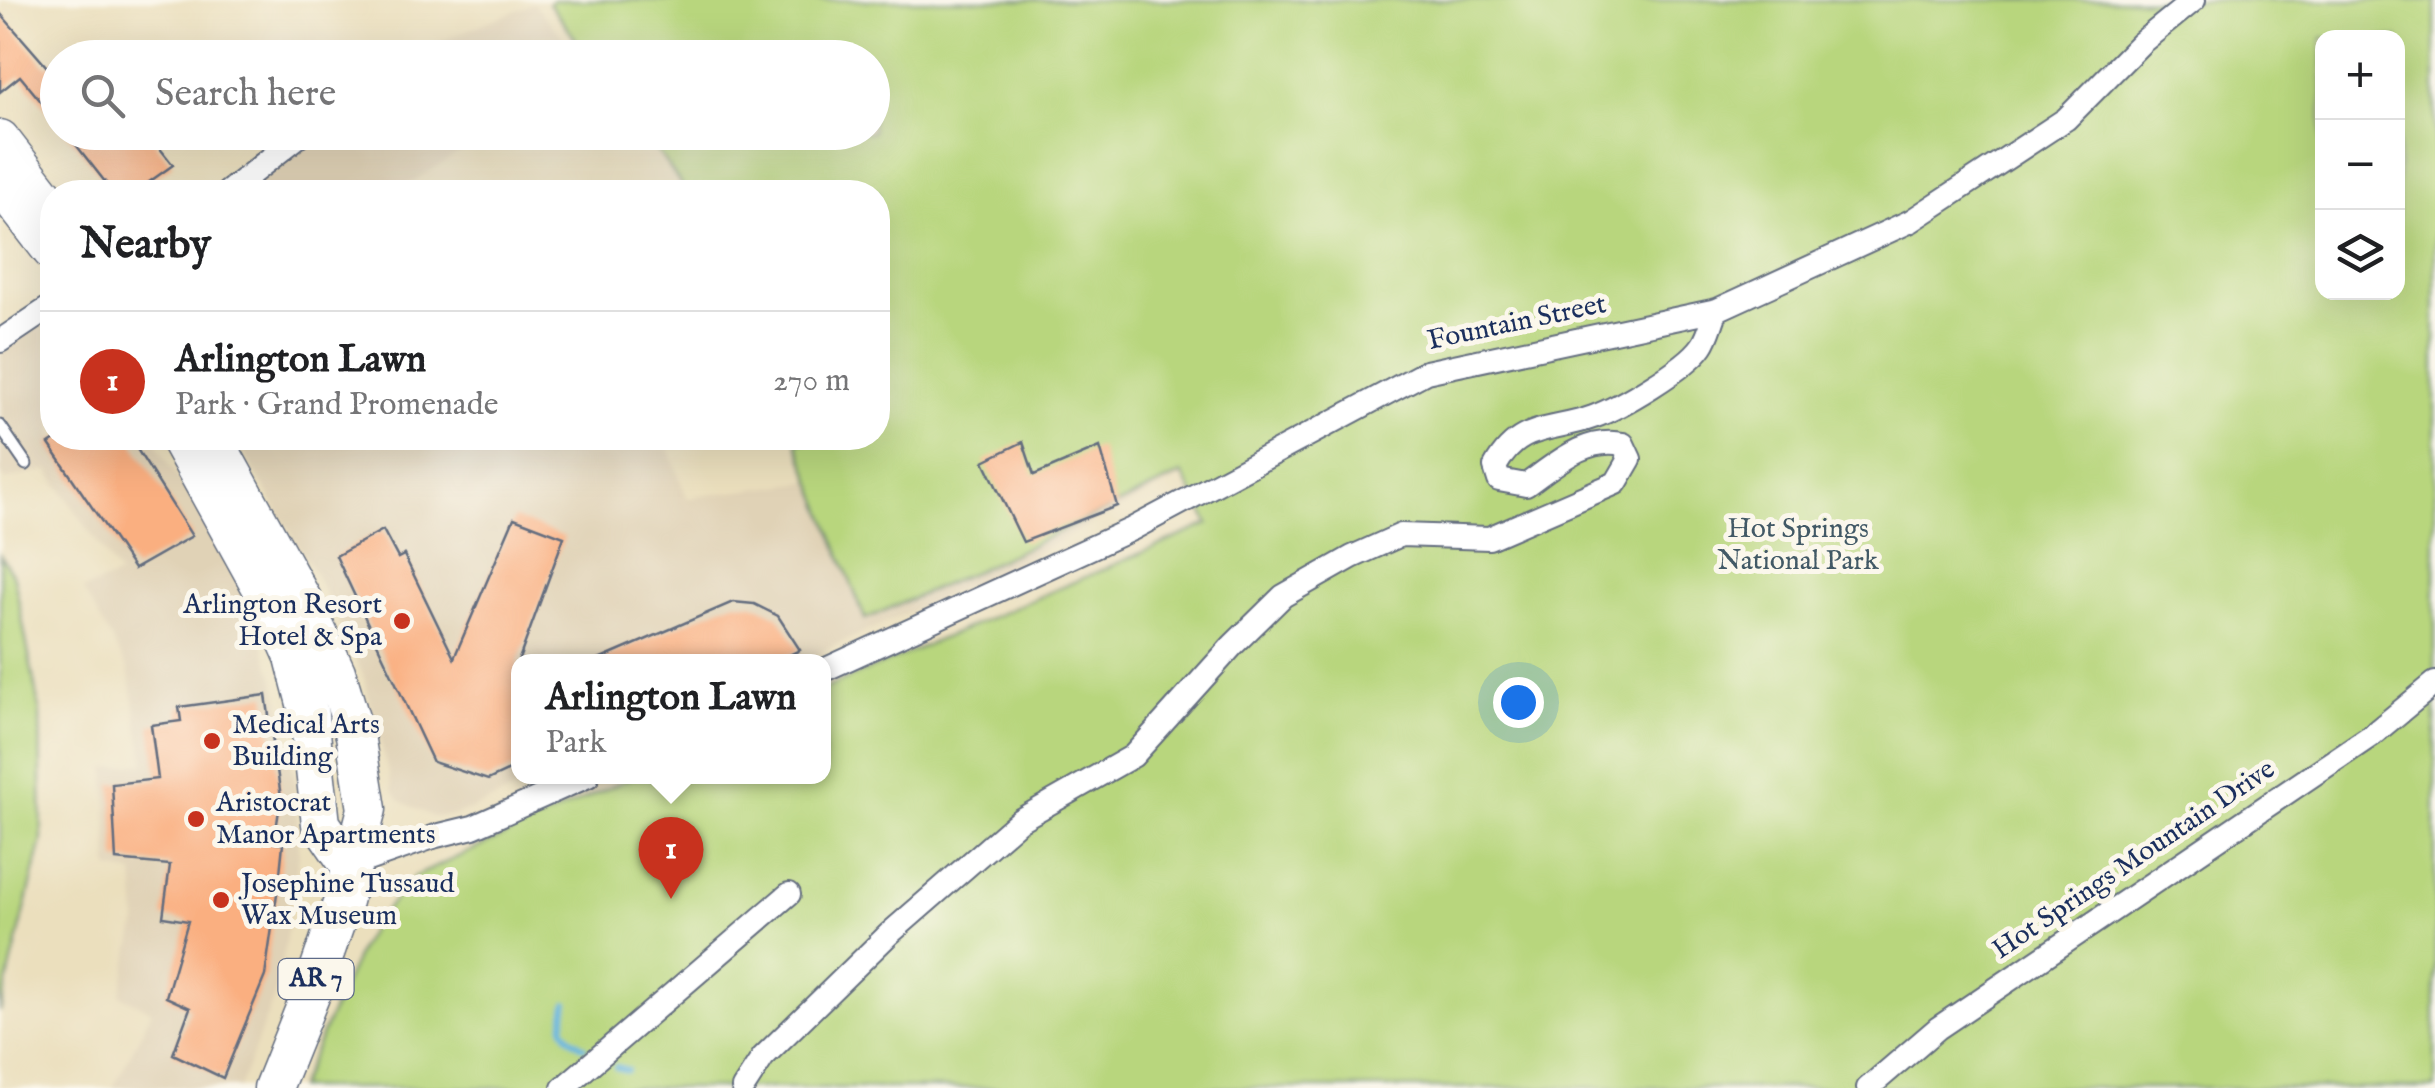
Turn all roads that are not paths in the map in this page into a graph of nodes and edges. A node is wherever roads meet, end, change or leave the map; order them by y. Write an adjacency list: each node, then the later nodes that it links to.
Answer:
1 (2194, 0): 8 (street, Fountain Street)
2 (0, 138): 6 (main road)
3 (281, 150): 4 (street)
4 (243, 180)
5 (0, 184): 7 (main road)
6 (40, 190)
7 (40, 236)
8 (1716, 310): 15 (street, Fountain Street); 22 (street)
9 (40, 314): 10 (street)
10 (0, 342)
11 (0, 426): 14 (lane)
12 (186, 450): 18 (main road)
13 (220, 450): 18 (main road, AR 7)
14 (26, 464)
15 (831, 667)
16 (2435, 684): 23 (street, Hot Springs Mountain Drive)
17 (570, 784): 18 (street)
18 (350, 866): 20 (main road, AR 7)
19 (790, 894): 21 (street)
20 (272, 1088)
21 (563, 1088)
22 (743, 1088)
23 (1868, 1088)

